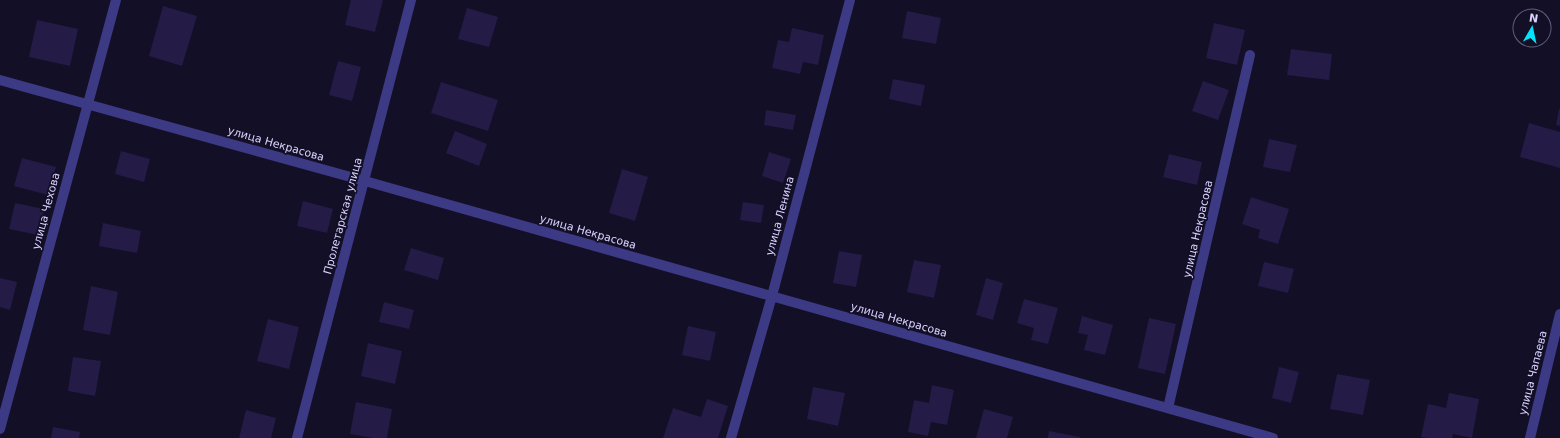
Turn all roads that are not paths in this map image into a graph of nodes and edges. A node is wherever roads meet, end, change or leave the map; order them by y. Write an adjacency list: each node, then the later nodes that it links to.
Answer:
1 (116, 0): 6 (street, улица Чехова)
2 (411, 0): 7 (street, Пролетарская улица)
3 (850, 0): 8 (street, улица Ленина)
4 (1250, 55): 10 (street, улица Некрасова)
5 (0, 80): 6 (street, улица Некрасова)
6 (88, 104): 7 (street, улица Некрасова); 11 (street, улица Чехова)
7 (365, 181): 8 (street, улица Некрасова); 12 (street, Пролетарская улица)
8 (772, 296): 10 (street, улица Некрасова); 13 (street, улица Ленина)
9 (1560, 314): 15 (street, улица Чапаева)
10 (1168, 408): 14 (street, улица Некрасова)
11 (0, 429)
12 (297, 438)
13 (731, 438)
14 (1272, 438)
15 (1530, 438)

